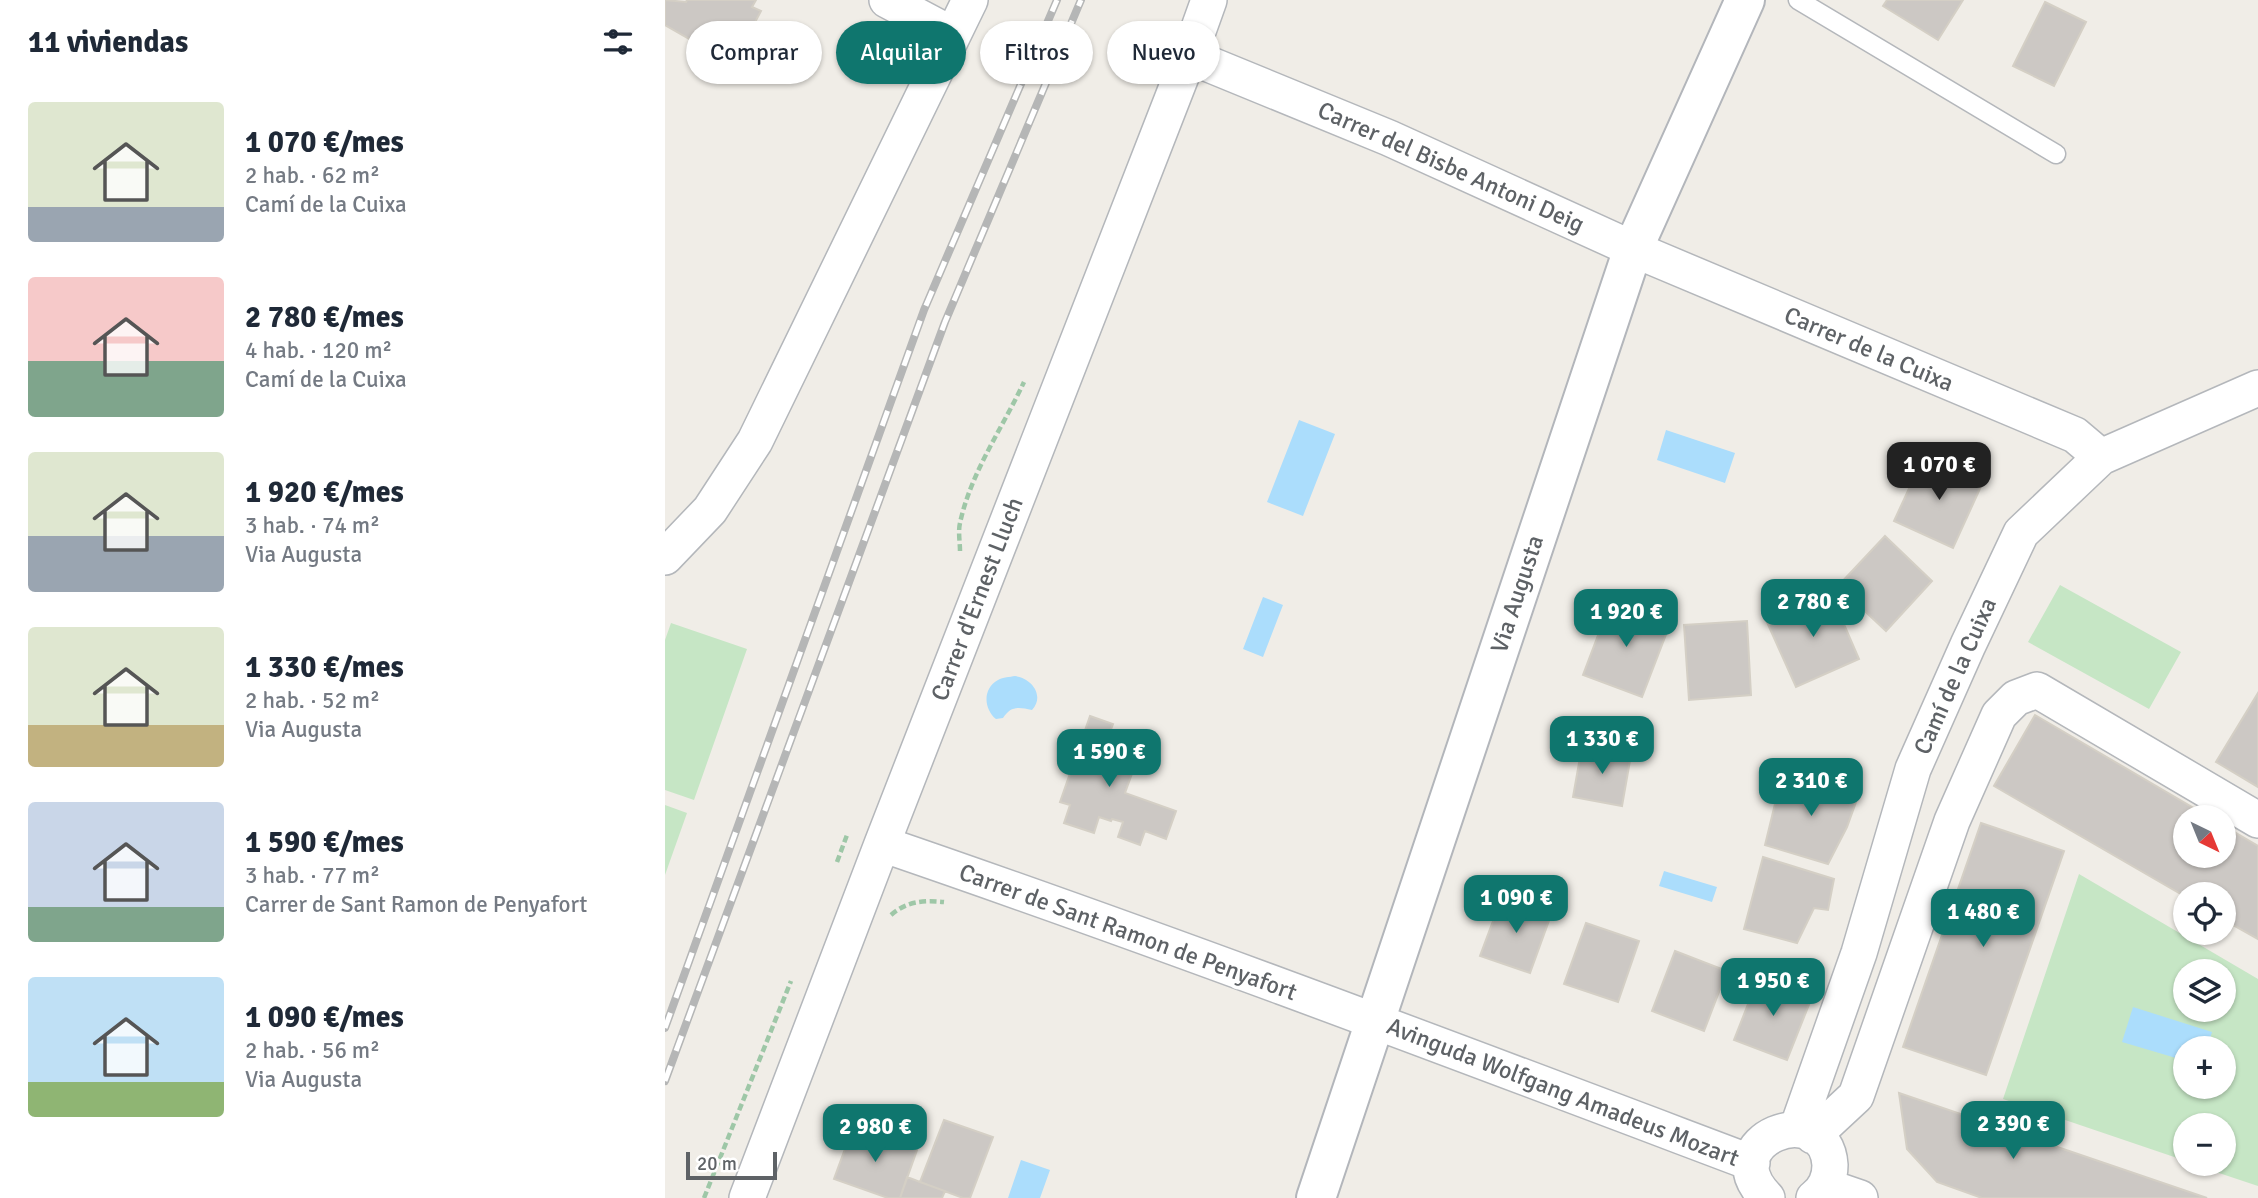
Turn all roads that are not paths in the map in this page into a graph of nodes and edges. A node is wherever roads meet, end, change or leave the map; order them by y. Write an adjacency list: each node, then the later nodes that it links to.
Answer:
1 (887, 0): 6 (street)
2 (970, 0): 7 (street)
3 (1209, 0): 8 (street, Carrer d'Ernest Lluch)
4 (1745, 0): 13 (main road, Via Augusta)
5 (1798, 0): 12 (lane)
6 (927, 21)
7 (960, 21)
8 (1202, 21)
9 (1220, 69): 13 (street, Carrer del Bisbe Antoni Deig)
10 (930, 84): 16 (street)
11 (1178, 84): 18 (street, Carrer d'Ernest Lluch)
12 (2056, 154)
13 (1633, 249): 15 (street, Carrer de la Cuixa); 19 (main road, Via Augusta)
14 (2258, 388): 15 (street, Camí de la Cuixa)
15 (2101, 457): 20 (street, Camí de la Cuixa)
16 (665, 557)
17 (2258, 820): 20 (street)
18 (882, 844): 19 (street, Carrer de Sant Ramon de Penyafort); 23 (street, Carrer d'Ernest Lluch)
19 (1374, 1020): 21 (street, Avinguda Wolfgang Amadeus Mozart); 24 (main road, Via Augusta)
20 (1805, 1132): 21 (street); 22 (street)
21 (1752, 1163): 25 (street)
22 (1820, 1192): 26 (street)
23 (747, 1198)
24 (1316, 1198)
25 (1766, 1198)
26 (1860, 1198)

